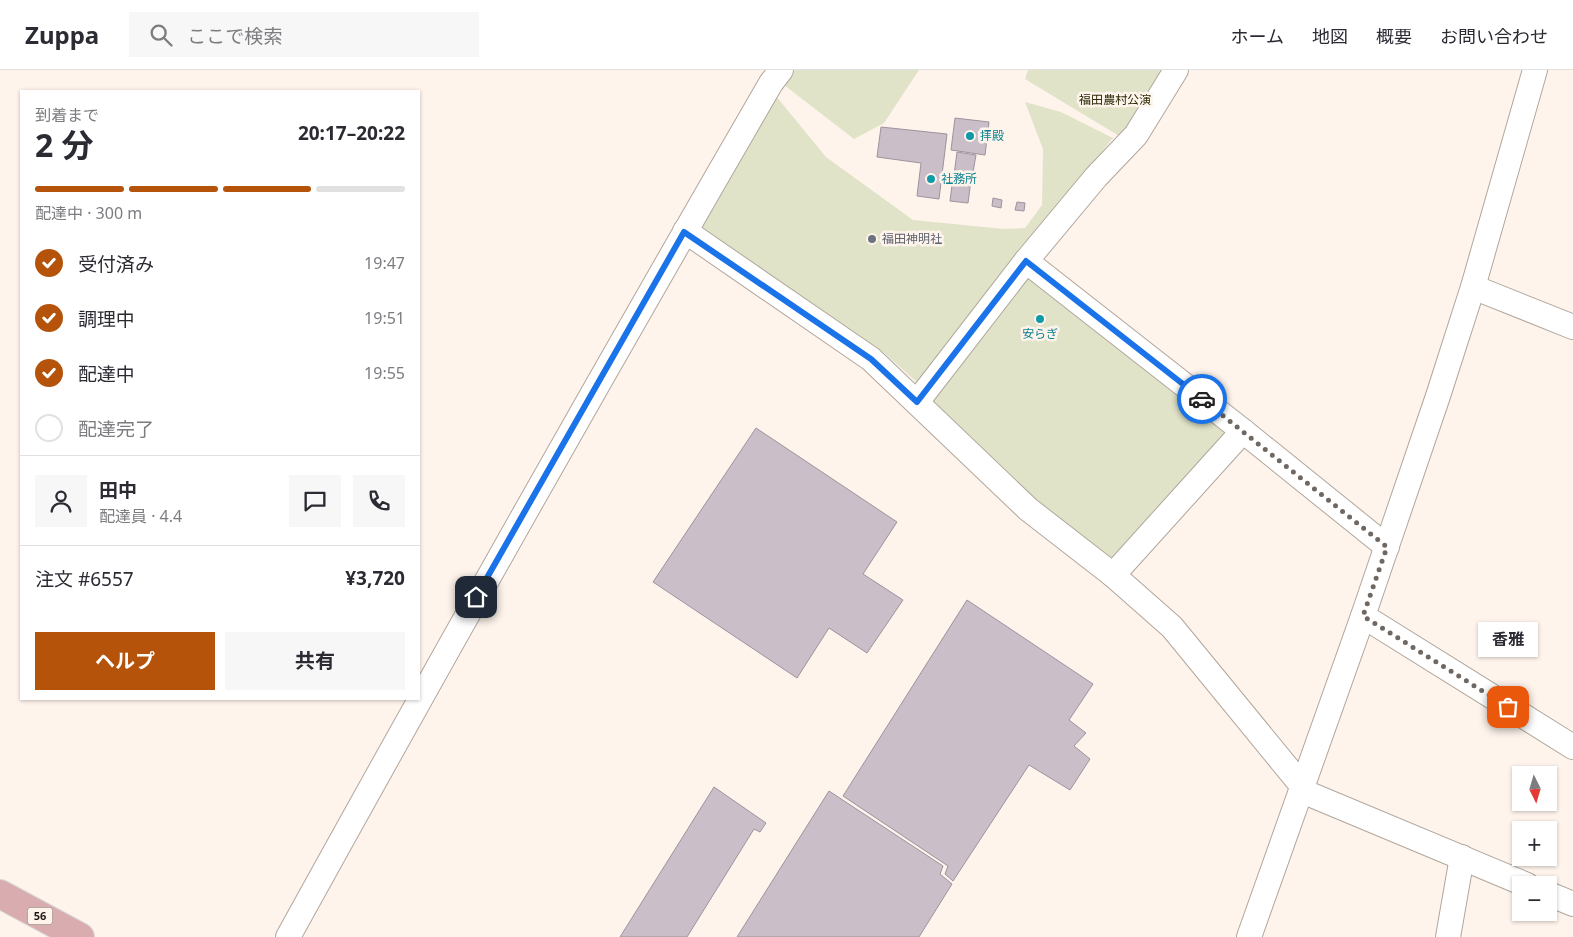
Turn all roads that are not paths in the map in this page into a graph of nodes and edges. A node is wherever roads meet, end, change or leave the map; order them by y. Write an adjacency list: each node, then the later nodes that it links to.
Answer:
1 (781, 70): 4 (street)
2 (1176, 70): 5 (street)
3 (1535, 70): 6 (street)
4 (684, 232): 8 (street); 13 (street)
5 (1026, 261): 8 (street); 9 (street)
6 (1473, 287): 7 (street); 10 (street)
7 (1573, 327)
8 (917, 402): 11 (street)
9 (1243, 431): 10 (street); 11 (street)
10 (1387, 547): 12 (street)
11 (1113, 575): 16 (street)
12 (1363, 616): 15 (street); 16 (street)
13 (420, 698)
14 (419, 700): 23 (street)
15 (1573, 747)
16 (1303, 789): 17 (street); 24 (street)
17 (1462, 858): 18 (street); 25 (street)
18 (1512, 879)
19 (0, 894): 22 (main road, 56)
20 (1557, 897): 21 (street)
21 (1573, 904)
22 (80, 937)
23 (288, 937)
24 (1249, 937)
25 (1448, 937)

